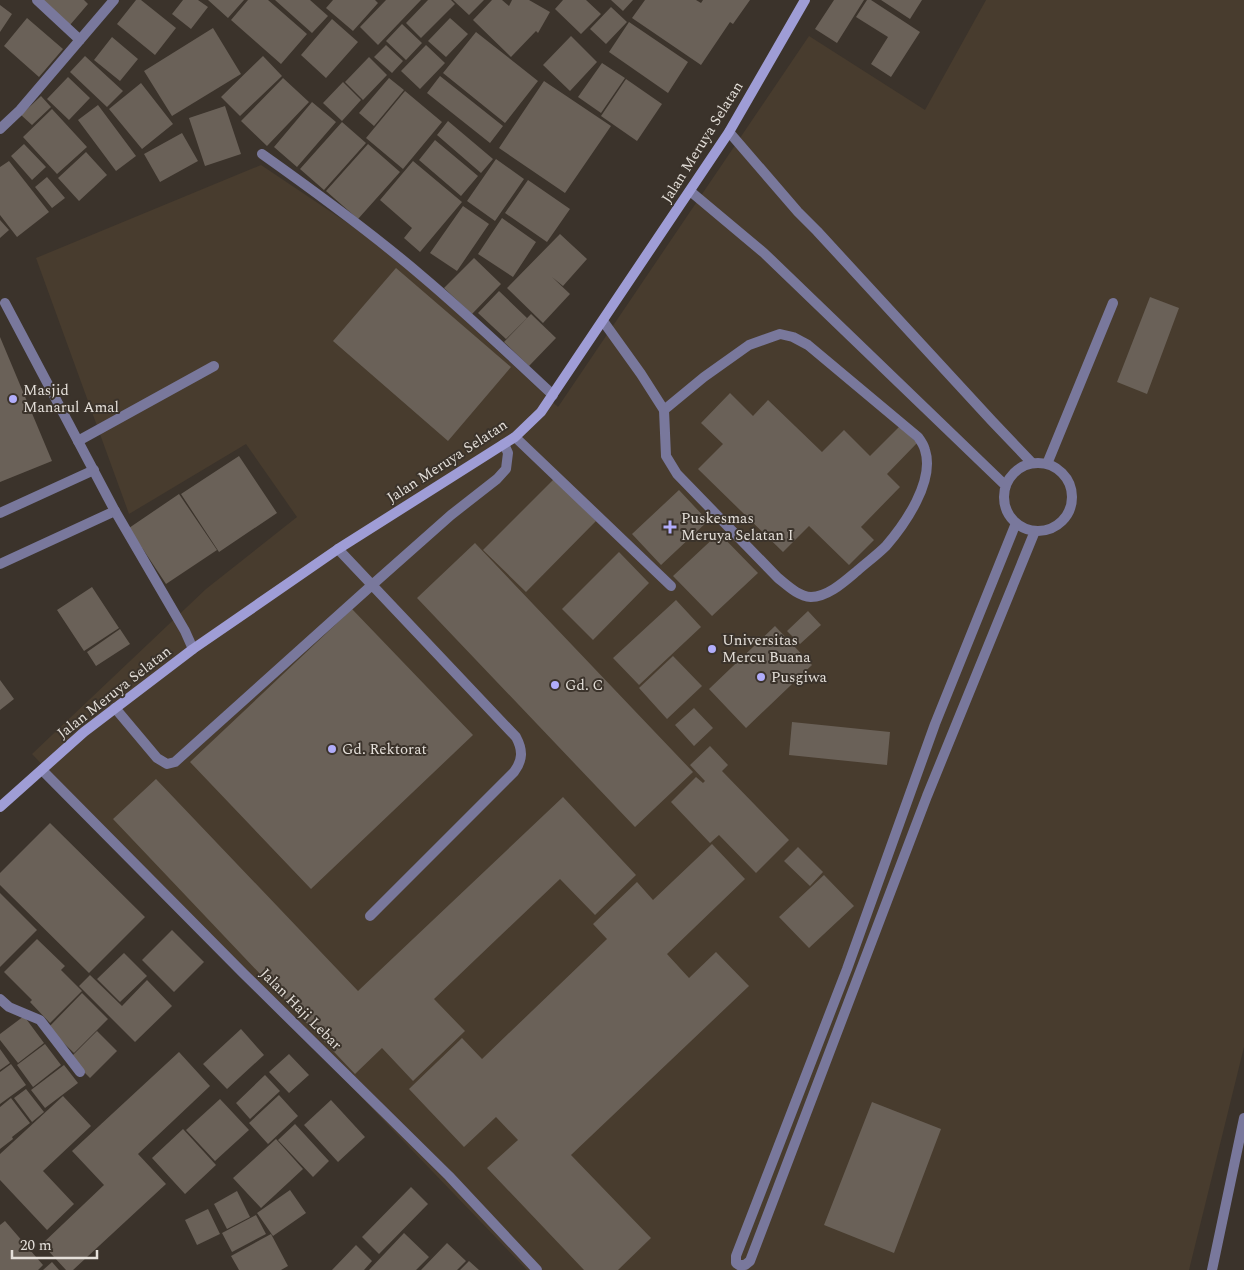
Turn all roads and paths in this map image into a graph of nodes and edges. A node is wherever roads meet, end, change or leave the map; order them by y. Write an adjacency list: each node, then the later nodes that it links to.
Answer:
1 (37, 0): 4 (street)
2 (114, 0): 4 (street)
3 (805, 0): 6 (main road, Jalan Meruya Selatan)
4 (80, 40): 5 (street)
5 (0, 129)
6 (729, 132): 8 (main road, Jalan Meruya Selatan); 18 (street)
7 (262, 154): 13 (street)
8 (690, 191): 11 (main road, Jalan Meruya Selatan); 21 (street)
9 (5, 303): 16 (street)
10 (1113, 303): 19 (street)
11 (603, 321): 13 (main road, Jalan Meruya Selatan); 14 (street)
12 (214, 366): 16 (street)
13 (553, 395): 15 (main road, Jalan Meruya Selatan)
14 (664, 410): 14 (street)
15 (515, 437): 17 (main road, Jalan Meruya Selatan); 29 (street)
16 (78, 441): 20 (street)
17 (504, 444): 26 (main road, Jalan Meruya Selatan); 28 (street)
18 (1032, 463): 19 (street); 21 (street)
19 (1047, 464): 25 (street)
20 (94, 470): 22 (street); 23 (street)
21 (1006, 486): 24 (street)
22 (115, 510): 27 (street); 30 (street)
23 (0, 513)
24 (1016, 523): 25 (street); 25 (street)
25 (1035, 531)
26 (338, 549): 28 (street); 30 (main road, Jalan Meruya Selatan)
27 (0, 564)
28 (372, 585): 31 (street); 34 (street)
29 (671, 586)
30 (193, 650): 31 (main road, Jalan Meruya Selatan)
31 (115, 708): 32 (main road, Jalan Meruya Selatan)
32 (42, 770): 33 (main road, Jalan Meruya Selatan); 38 (street, Jalan Haji Lebar)
33 (0, 807)
34 (370, 916)
35 (0, 999): 36 (street)
36 (80, 1072)
37 (1244, 1118): 39 (street)
38 (537, 1270)
39 (1212, 1270)

